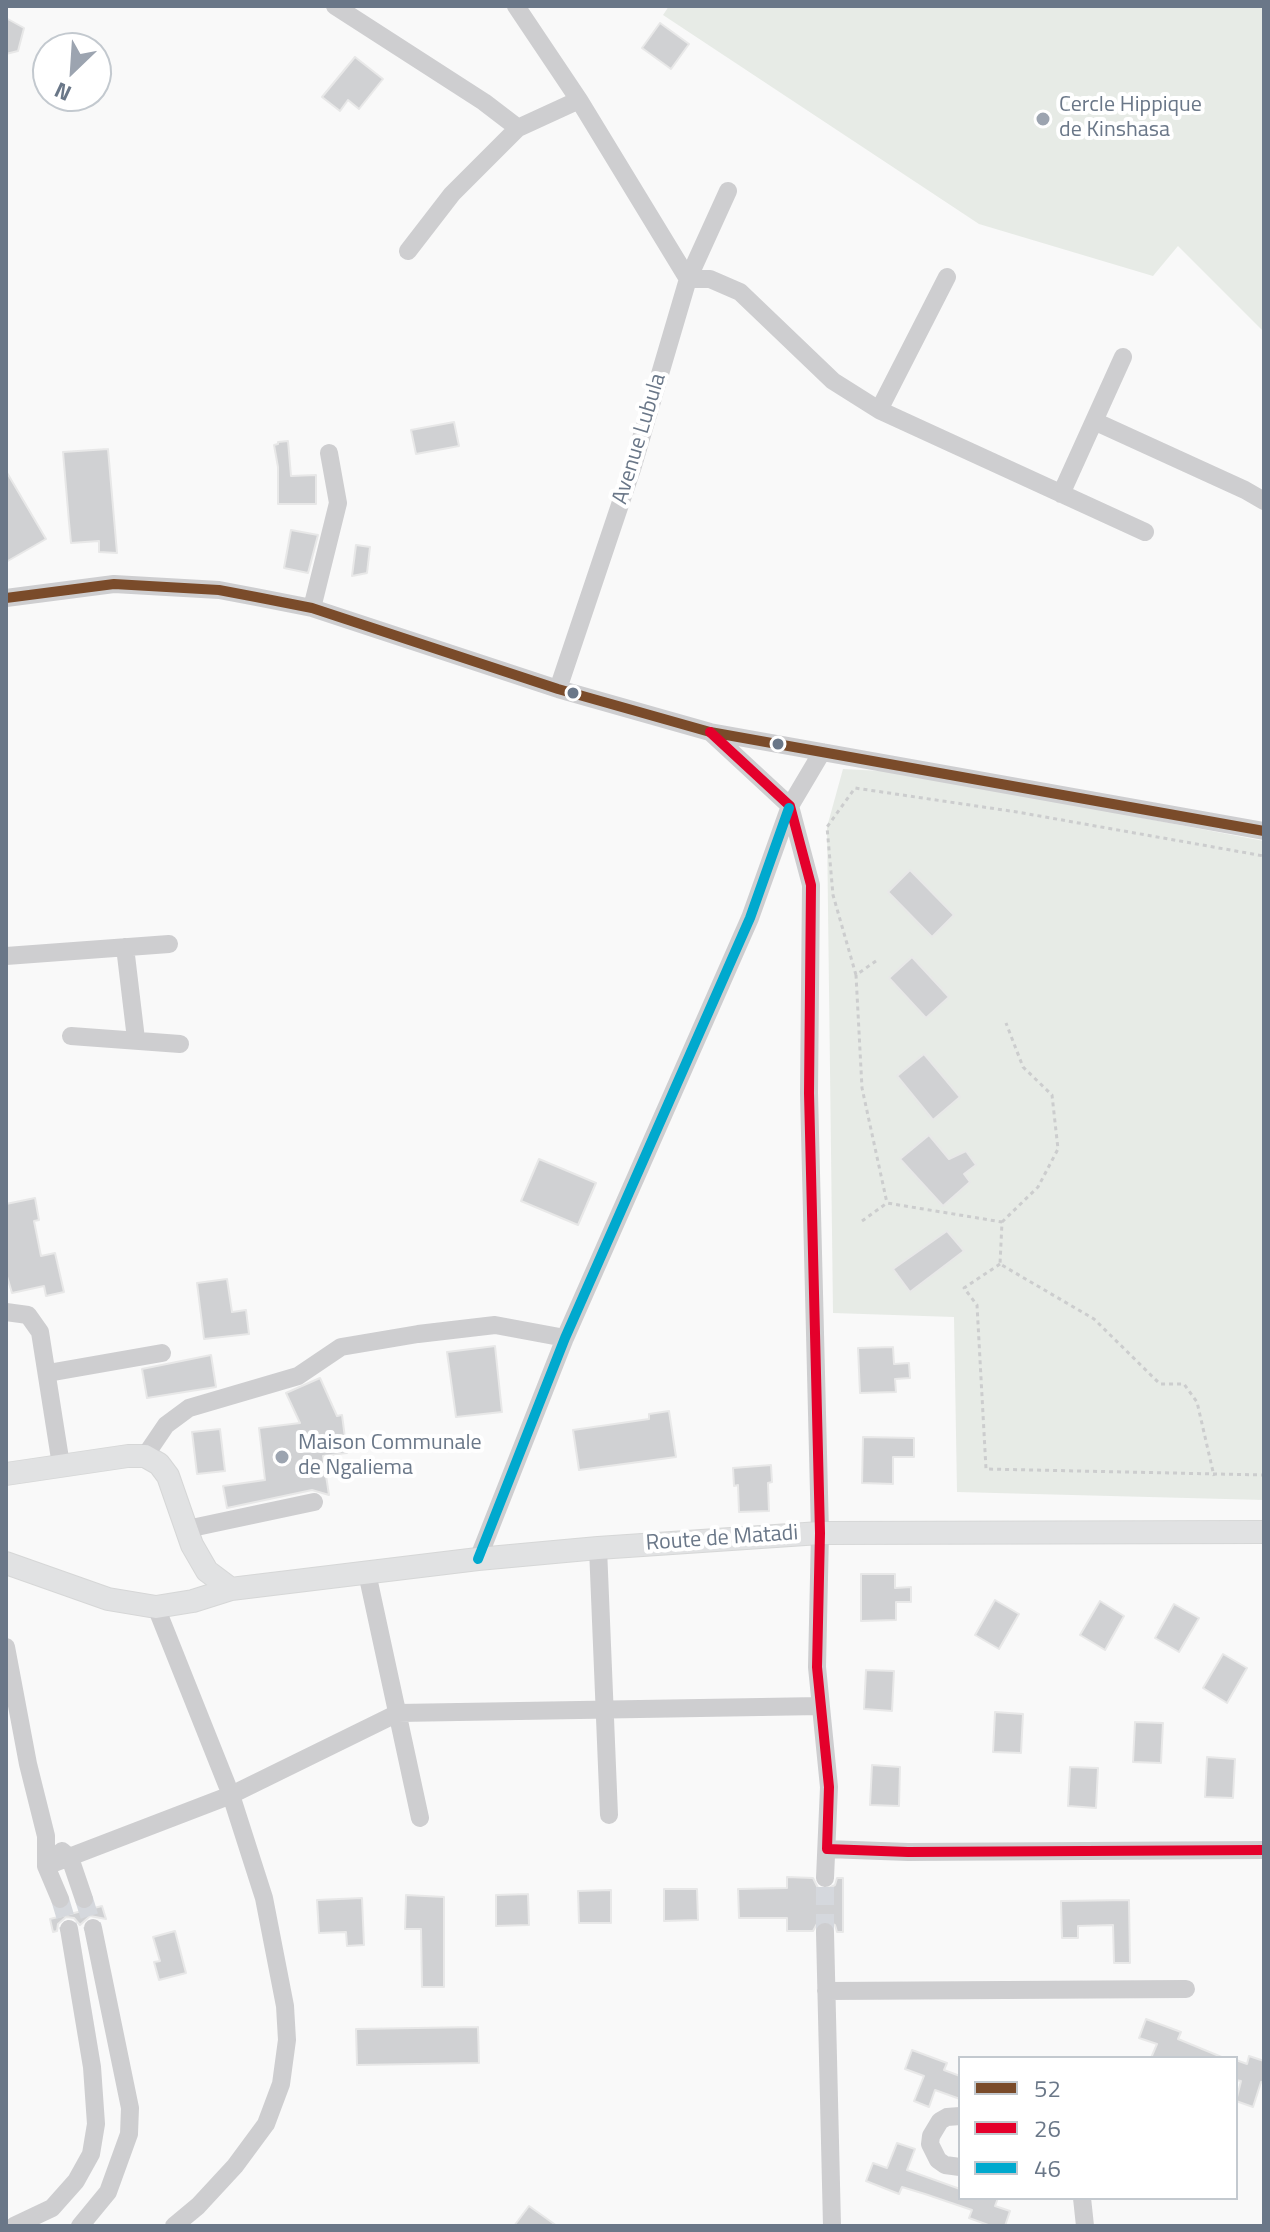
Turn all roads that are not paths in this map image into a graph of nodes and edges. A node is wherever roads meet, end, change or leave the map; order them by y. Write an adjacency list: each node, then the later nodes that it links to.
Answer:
1 (335, 6): 4 (street)
2 (516, 6): 3 (street)
3 (579, 100): 4 (street); 8 (street)
4 (518, 128): 6 (street)
5 (728, 191): 8 (street, Avenue Lubula)
6 (408, 251)
7 (947, 277): 10 (street)
8 (688, 279): 10 (street); 18 (street, Avenue Lubula)
9 (1123, 357): 11 (street)
10 (879, 410): 13 (street)
11 (1094, 421): 13 (street); 14 (street)
12 (329, 453): 17 (street)
13 (1061, 494): 15 (street)
14 (1264, 501)
15 (1145, 532)
16 (6, 598): 17 (street)
17 (312, 608): 18 (street)
18 (558, 689): 19 (street)
19 (710, 732): 20 (street); 21 (street)
20 (822, 752): 21 (street); 22 (street)
21 (790, 806): 30 (street); 39 (street)
22 (1264, 831)
23 (169, 944): 24 (street)
24 (125, 947): 25 (street); 27 (street)
25 (6, 956)
26 (71, 1036): 27 (street)
27 (136, 1039): 28 (street)
28 (180, 1044)
29 (6, 1312): 32 (street)
30 (565, 1338): 33 (street); 41 (street)
31 (162, 1353): 32 (street)
32 (48, 1373): 34 (street)
33 (145, 1456): 34 (main road); 37 (main road)
34 (61, 1465): 35 (main road)
35 (6, 1474)
36 (314, 1502): 37 (street)
37 (187, 1529): 44 (main road)
38 (1264, 1532): 39 (main road, Route de Matadi)
39 (820, 1533): 40 (main road, Route de Matadi); 47 (street)
40 (598, 1548): 41 (main road, Route de Matadi); 48 (street)
41 (478, 1559): 43 (main road, Route de Matadi)
42 (6, 1563): 45 (main road, Route de Matadi)
43 (367, 1573): 44 (main road, Route de Matadi); 49 (street)
44 (231, 1589): 45 (main road, Route de Matadi)
45 (156, 1607): 50 (street)
46 (6, 1647): 53 (street)
47 (821, 1706): 48 (street); 54 (street)
48 (604, 1709): 49 (street); 51 (street)
49 (398, 1713): 50 (street); 52 (street)
50 (231, 1795): 56 (street); 71 (street)
51 (609, 1815)
52 (420, 1818)
53 (46, 1836): 56 (street); 57 (street)
54 (827, 1849): 55 (street); 58 (street)
55 (1264, 1850)
56 (70, 1858): 57 (street); 60 (street)
57 (46, 1866): 59 (street)
58 (825, 1878)
59 (60, 1899)
60 (84, 1899)
61 (93, 1928): 70 (street)
62 (69, 1929): 69 (street)
63 (825, 1932): 65 (street)
64 (1186, 1989): 65 (street)
65 (826, 1991): 72 (street)
66 (958, 2116): 67 (street)
67 (958, 2167)
68 (1082, 2200): 73 (street)
69 (14, 2226)
70 (80, 2226)
71 (174, 2226)
72 (832, 2226)
73 (1085, 2226)

